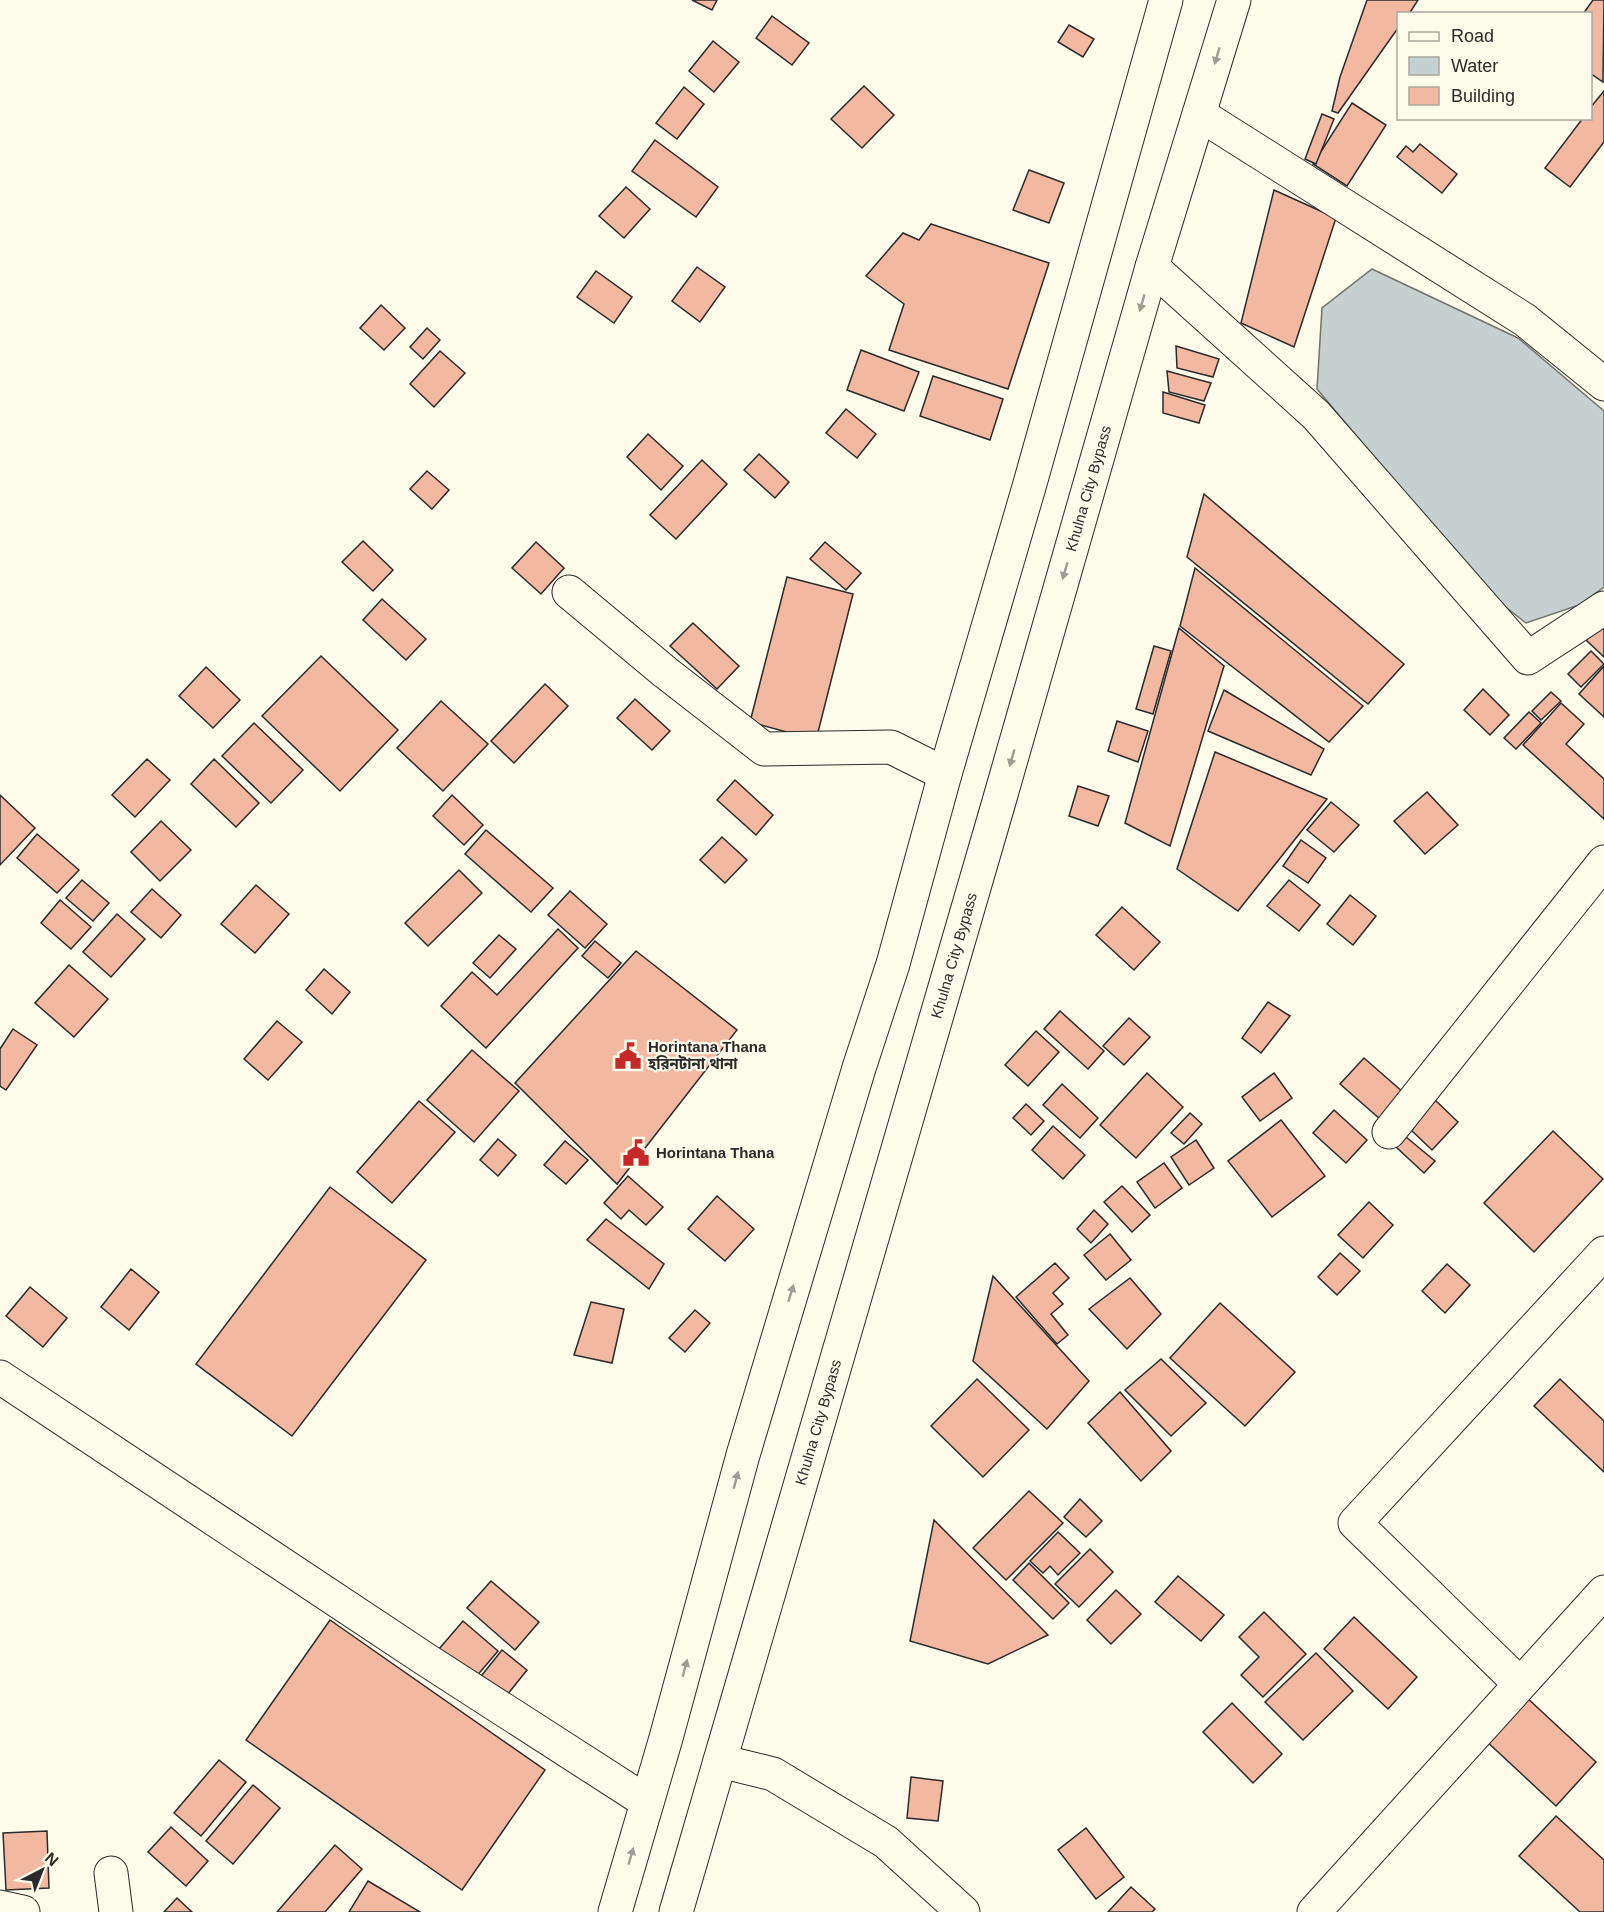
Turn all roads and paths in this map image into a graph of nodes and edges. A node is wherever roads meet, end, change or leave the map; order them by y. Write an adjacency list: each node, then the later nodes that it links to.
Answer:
1 (1166, 0): 8 (main road)
2 (1234, 0): 3 (main road, Khulna City Bypass, one-way to 3)
3 (1199, 114): 4 (main road, Khulna City Bypass); 5 (main road)
4 (1152, 267): 7 (main road); 15 (main road, Khulna City Bypass, one-way to 15)
5 (1604, 384)
6 (569, 592): 8 (main road)
7 (1604, 608)
8 (945, 774): 16 (main road, one-way to 8)
9 (1604, 862): 10 (main road)
10 (1389, 1132)
11 (1604, 1253): 14 (main road)
12 (0, 1377): 16 (main road)
13 (1604, 1592): 14 (main road)
14 (1520, 1683): 24 (main road)
15 (720, 1761): 22 (main road, Khulna City Bypass); 23 (main road)
16 (647, 1802): 21 (main road, one-way to 16)
17 (111, 1873): 20 (main road)
18 (0, 1907): 19 (main road)
19 (23, 1912)
20 (116, 1912)
21 (615, 1912)
22 (676, 1912)
23 (963, 1912)
24 (1314, 1912)

